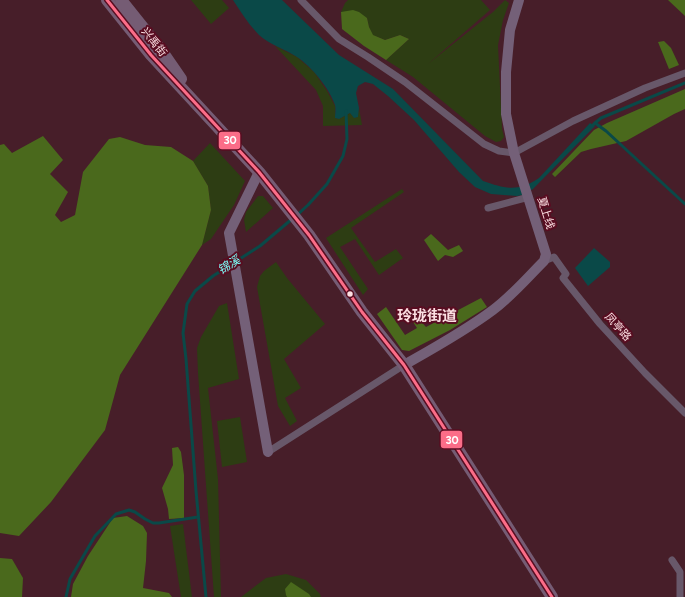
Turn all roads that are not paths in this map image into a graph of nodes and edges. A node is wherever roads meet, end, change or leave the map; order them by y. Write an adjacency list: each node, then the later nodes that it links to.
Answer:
1 (107, 0): 6 (main road, 兴禹街)
2 (121, 0): 6 (main road, 兴禹街)
3 (301, 0): 7 (street)
4 (519, 0): 7 (street, 夏上线)
5 (685, 73): 7 (street)
6 (213, 124): 8 (main road, 兴禹街)
7 (514, 152): 9 (street, 夏上线)
8 (259, 172): 12 (main road, 兴禹街); 14 (street)
9 (529, 197): 10 (street); 11 (street, 夏上线)
10 (488, 208)
11 (544, 261): 12 (street); 13 (street, 凤亭路)
12 (404, 365): 14 (street); 16 (main road, 兴禹街)
13 (685, 412)
14 (268, 452)
15 (672, 560): 17 (street)
16 (552, 597)
17 (680, 597)

